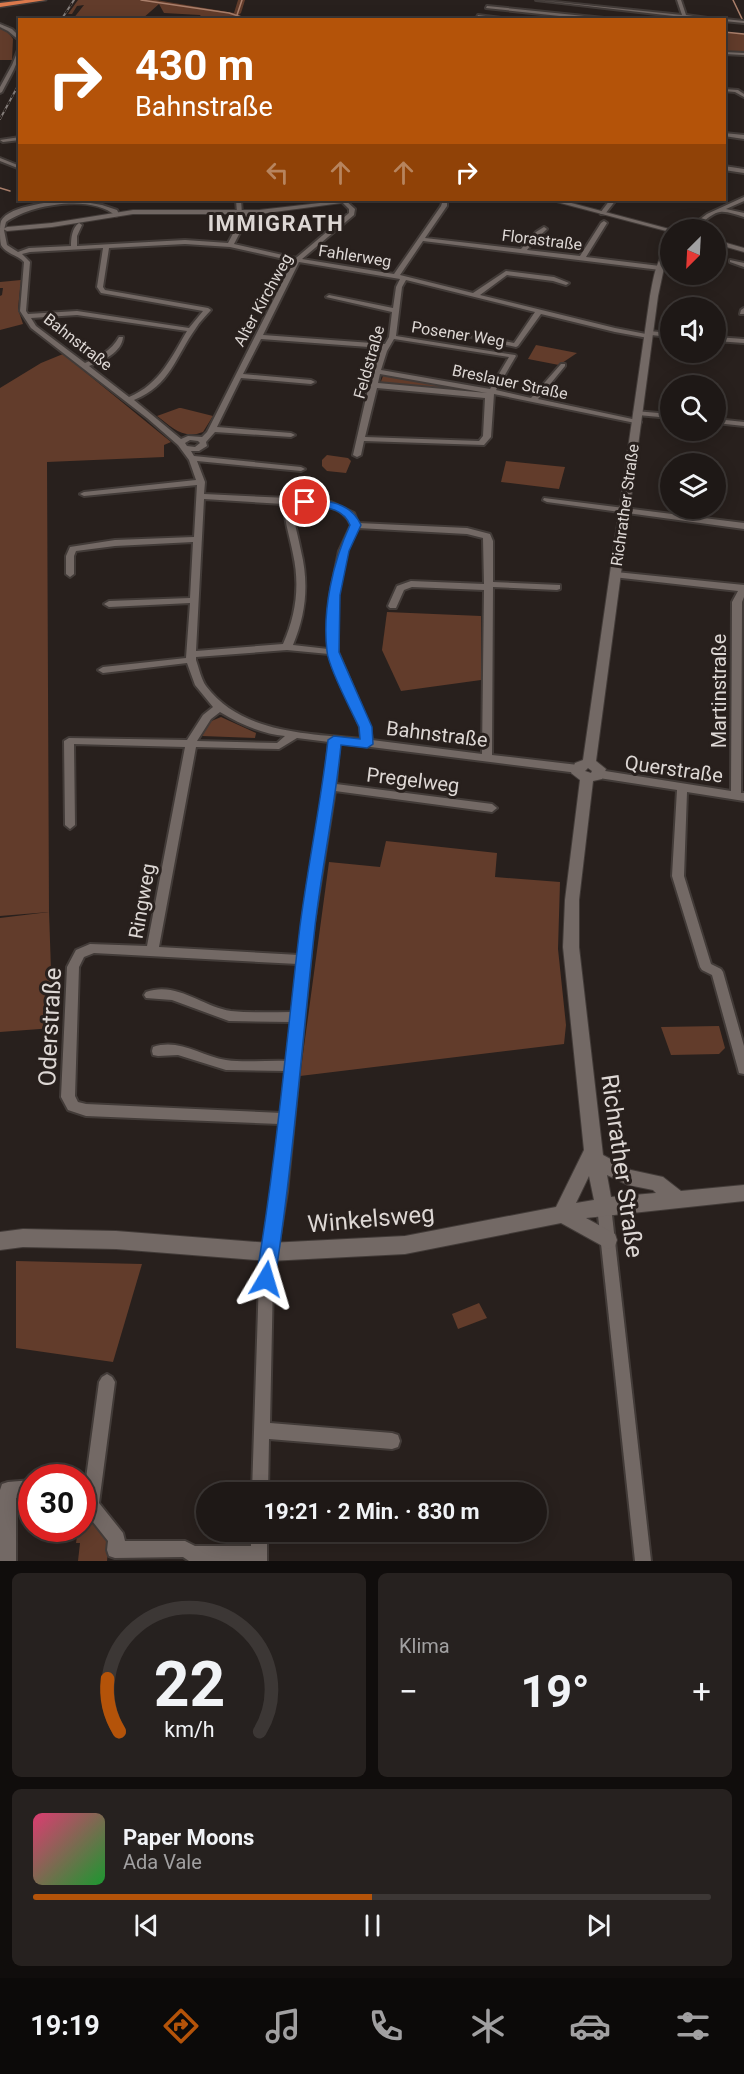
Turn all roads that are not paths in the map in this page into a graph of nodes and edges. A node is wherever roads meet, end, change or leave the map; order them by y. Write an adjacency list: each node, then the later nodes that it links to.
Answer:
1 (26, 0): 7 (highway)
2 (43, 0): 7 (highway)
3 (495, 0): 8 (street)
4 (538, 0): 6 (street)
5 (679, 0): 11 (street)
6 (586, 3): 11 (street)
7 (0, 4)
8 (487, 7): 9 (street); 10 (street)
9 (479, 17)
10 (588, 18)
11 (686, 18)
12 (726, 20): 13 (street)
13 (742, 22)
14 (0, 26): 15 (street)
15 (18, 38)
16 (18, 52): 20 (street)
17 (726, 53): 18 (street)
18 (744, 54)
19 (726, 90): 21 (street)
20 (0, 92)
21 (744, 96)
22 (726, 134): 23 (street)
23 (744, 137)
24 (18, 138): 25 (street)
25 (3, 140)
26 (1, 159): 27 (street)
27 (18, 167)
28 (726, 168): 29 (street)
29 (744, 171)
30 (744, 199): 39 (street)
31 (47, 201): 32 (street); 47 (street)
32 (57, 201): 40 (street)
33 (238, 201): 41 (street)
34 (352, 201): 38 (street)
35 (445, 201): 50 (street, Feldstraße)
36 (556, 201): 42 (street)
37 (612, 201): 42 (street)
38 (345, 202): 41 (street); 59 (street, Alter Kirchweg)
39 (720, 210): 43 (street); 44 (street)
40 (111, 212): 41 (street); 47 (street)
41 (243, 213): 51 (street)
42 (603, 213): 48 (street)
43 (744, 215)
44 (706, 219)
45 (604, 223): 58 (street)
46 (79, 225): 54 (street)
47 (4, 227): 57 (street, Bahnstraße)
48 (660, 227)
49 (544, 230): 56 (street)
50 (422, 239): 56 (street, Florastraße); 63 (street, Feldstraße)
51 (230, 245): 53 (street, Fahlerweg); 59 (street, Fahlerweg)
52 (726, 245): 55 (street)
53 (105, 246): 54 (street, Fahlerweg); 70 (street)
54 (74, 248): 57 (street, Fahlerweg)
55 (744, 250)
56 (523, 251): 58 (street, Florastraße)
57 (17, 254): 69 (street, Bahnstraße)
58 (582, 258): 62 (street, Florastraße)
59 (297, 260): 63 (street, Fahlerweg); 74 (street, Alter Kirchweg)
60 (732, 261): 61 (street)
61 (744, 265)
62 (660, 268): 72 (street, Richrather Straße)
63 (400, 277): 65 (street, Fahlerweg); 67 (street, Feldstraße)
64 (566, 283): 65 (street)
65 (475, 295): 68 (street, Fahlerweg)
66 (329, 297): 67 (street)
67 (396, 311): 75 (street, Feldstraße)
68 (538, 311): 71 (street); 72 (street, Fahlerweg)
69 (26, 316): 70 (street); 82 (street, Bahnstraße)
70 (191, 330): 88 (street)
71 (452, 332)
72 (649, 334): 73 (street, Fahlerweg); 91 (street, Richrather Straße)
73 (660, 335)
74 (258, 337): 79 (street); 84 (street, Alter Kirchweg)
75 (392, 337): 79 (street, Feldstraße); 87 (street, Posener Weg)
76 (121, 338): 82 (street)
77 (726, 340): 78 (street)
78 (743, 341): 80 (street)
79 (387, 346): 83 (street, Feldstraße)
80 (743, 351)
81 (563, 365): 89 (street)
82 (83, 366): 88 (street, Bahnstraße)
83 (377, 371): 86 (street, Feldstraße); 87 (street, Breslauer Straße)
84 (239, 376): 85 (street); 94 (street, Alter Kirchweg)
85 (311, 382)
86 (374, 385): 87 (street, Breslauer Straße); 96 (street, Feldstraße)
87 (491, 394): 89 (street, Breslauer Straße); 96 (street)
88 (128, 400): 97 (street, Bahnstraße)
89 (533, 400): 91 (street, Breslauer Straße)
90 (660, 416): 91 (street, Breslauer Straße)
91 (638, 417): 106 (street, Richrather Straße)
92 (726, 422): 93 (street)
93 (744, 424)
94 (211, 429): 95 (street); 97 (street, Alter Kirchweg)
95 (291, 435)
96 (362, 439): 99 (street, Feldstraße)
97 (190, 441): 98 (street, Bahnstraße); 98 (street, Alter Kirchweg)
98 (194, 453): 100 (street); 101 (street, Bahnstraße)
99 (357, 455)
100 (301, 469)
101 (201, 482): 102 (street); 103 (street, Bahnstraße)
102 (84, 494)
103 (201, 496): 104 (street); 109 (street, Bahnstraße)
104 (288, 500): 107 (street); 118 (street)
105 (547, 500): 106 (street)
106 (624, 510): 108 (street); 111 (street, Richrather Straße)
107 (356, 525): 112 (street); 119 (street)
108 (744, 526)
109 (198, 539): 110 (street); 115 (street, Bahnstraße)
110 (70, 573)
111 (616, 575): 114 (street); 128 (street, Richrather Straße)
112 (488, 586): 113 (street); 117 (street); 127 (street)
113 (557, 587)
114 (744, 589): 131 (street, Martinstraße)
115 (195, 600): 116 (street); 120 (street, Bahnstraße)
116 (109, 604)
117 (393, 606)
118 (287, 647): 119 (street); 120 (street)
119 (333, 652): 125 (street)
120 (192, 657): 121 (street); 122 (street, Bahnstraße)
121 (103, 670)
122 (219, 707): 123 (street, Bahnstraße); 126 (street, Ringweg)
123 (293, 736): 124 (street, Bahnstraße); 126 (street, Bahnstraße)
124 (334, 740): 125 (street, Bahnstraße); 129 (street)
125 (367, 744): 127 (street, Bahnstraße)
126 (190, 745): 133 (street); 134 (street, Ringweg)
127 (488, 759): 128 (street, Bahnstraße)
128 (588, 771): 130 (street, Querstraße); 142 (street, Richrather Straße)
129 (330, 788): 132 (street, Pregelweg); 135 (street)
130 (682, 788): 131 (street, Querstraße); 140 (street)
131 (740, 796)
132 (492, 808)
133 (70, 825)
134 (152, 951): 135 (street, Ringweg); 141 (street, Oderstraße)
135 (305, 960): 137 (street)
136 (150, 995): 137 (street)
137 (297, 1017): 139 (street)
138 (158, 1051): 139 (street)
139 (291, 1066): 141 (street)
140 (744, 1069)
141 (287, 1119): 149 (street)
142 (594, 1155): 144 (street); 145 (street, Richrather Straße); 146 (street)
143 (744, 1192): 144 (street, Winkelsweg)
144 (678, 1199): 145 (street, Winkelsweg)
145 (604, 1206): 146 (street, Winkelsweg); 147 (street, Richrather Straße)
146 (562, 1214): 147 (street); 149 (street, Winkelsweg)
147 (608, 1240): 161 (street, Richrather Straße)
148 (0, 1241): 149 (street, Winkelsweg)
149 (269, 1252): 151 (street)
150 (107, 1382): 153 (street)
151 (261, 1430): 152 (street); 154 (street)
152 (392, 1441)
153 (92, 1464)
154 (260, 1482)
155 (18, 1489): 160 (street)
156 (96, 1513): 158 (street)
157 (259, 1542): 159 (street)
158 (115, 1556): 159 (street)
159 (259, 1558)
160 (9, 1561)
161 (643, 1561)

